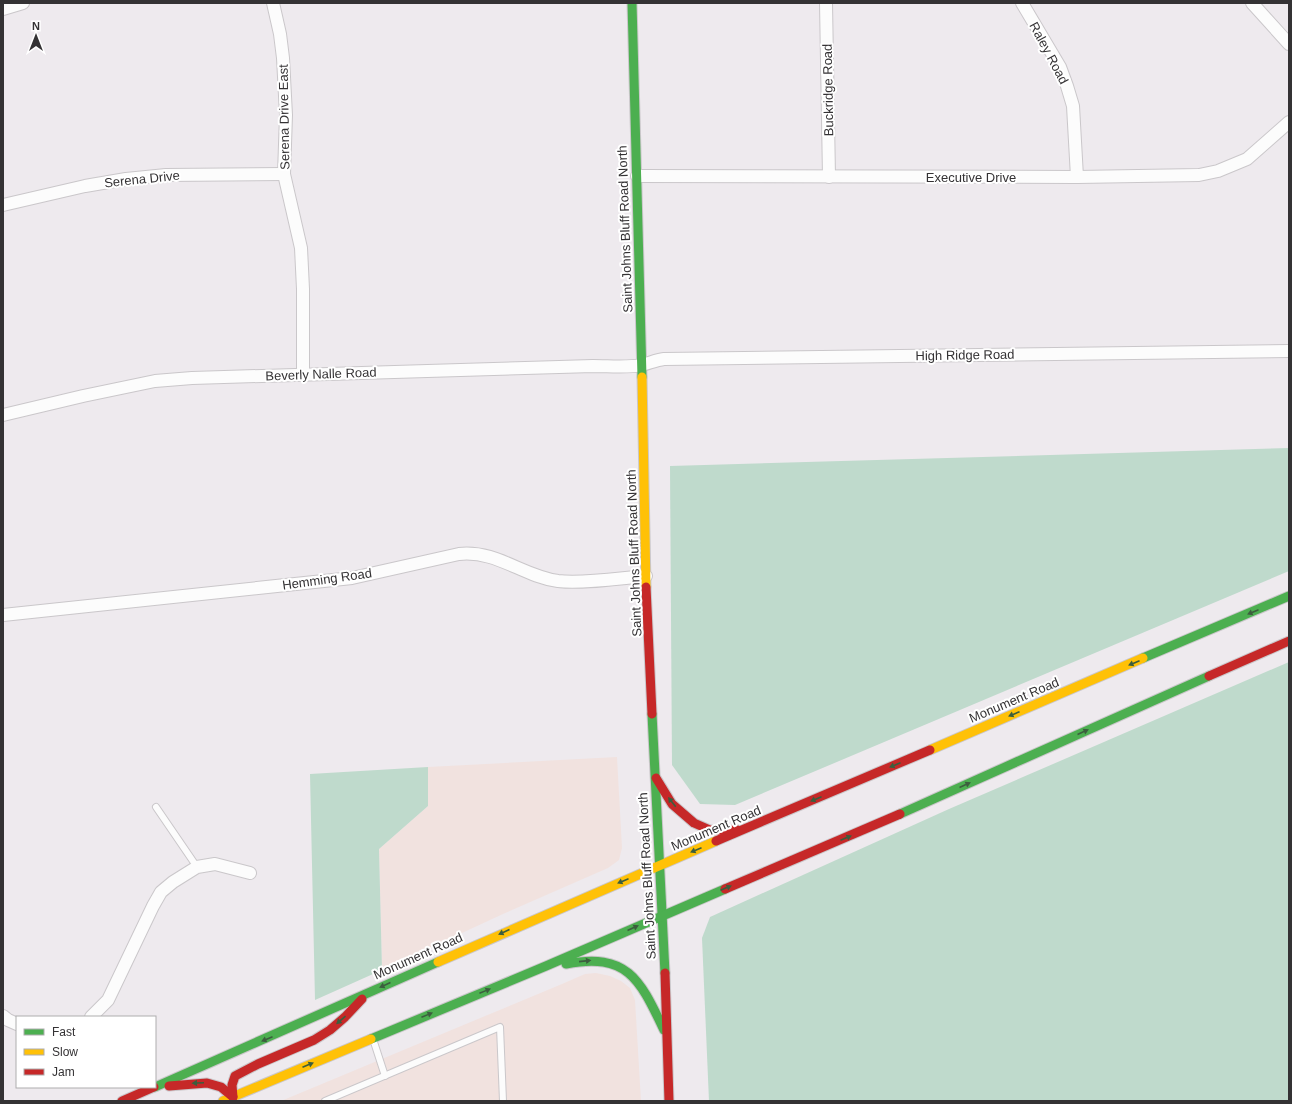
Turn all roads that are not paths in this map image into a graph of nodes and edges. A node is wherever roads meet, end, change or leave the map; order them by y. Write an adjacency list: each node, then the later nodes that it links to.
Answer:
1 (23, 3): 7 (street)
2 (273, 3): 10 (street, Serena Drive East)
3 (632, 3): 11 (main road, Saint Johns Bluff Road North)
4 (826, 3): 12 (street, Buckridge Road)
5 (1022, 3): 13 (street, Raley Road)
6 (1252, 3): 8 (street)
7 (3, 9)
8 (1289, 44)
9 (1289, 122): 13 (street, Executive Drive)
10 (284, 174): 14 (street, Serena Drive); 17 (street, Serena Drive East)
11 (637, 176): 12 (street, Executive Drive); 16 (main road, Saint Johns Bluff Road North)
12 (829, 177): 13 (street, Executive Drive)
13 (1078, 177)
14 (3, 205)
15 (1289, 351): 16 (street, High Ridge Road)
16 (642, 365): 17 (street, Beverly Nalle Road); 19 (main road, Saint Johns Bluff Road North)
17 (303, 374): 18 (street, Beverly Nalle Road)
18 (3, 415)
19 (646, 576): 21 (street, Hemming Road); 23 (main road, Saint Johns Bluff Road North)
20 (1289, 596): 25 (main road, Monument Road, one-way to 25)
21 (3, 615)
22 (1289, 641): 29 (main road, one-way to 22)
23 (656, 777): 25 (main road, one-way to 23); 27 (main road, Saint Johns Bluff Road North)
24 (156, 807): 26 (lane)
25 (743, 830): 27 (main road, Monument Road, one-way to 27)
26 (197, 866): 28 (street); 32 (street)
27 (659, 866): 29 (main road, Saint Johns Bluff Road North); 31 (main road, Monument Road, one-way to 31)
28 (250, 873)
29 (663, 915): 30 (main road, one-way to 29); 33 (main road, Saint Johns Bluff Road North)
30 (546, 966): 33 (main road, one-way to 33); 34 (main road, one-way to 30)
31 (369, 992): 36 (main road, Monument Road, one-way to 36); 39 (main road, one-way to 39)
32 (92, 1016)
33 (666, 1035): 44 (main road, Saint Johns Bluff Road North)
34 (372, 1038): 35 (lane); 39 (main road, one-way to 34)
35 (385, 1076): 42 (lane); 43 (lane)
36 (156, 1087)
37 (153, 1088): 40 (main road, Monument Road)
38 (156, 1088): 39 (main road, one-way to 38)
39 (233, 1099): 41 (main road)
40 (122, 1101)
41 (223, 1101)
42 (325, 1101)
43 (503, 1101)
44 (669, 1101)

